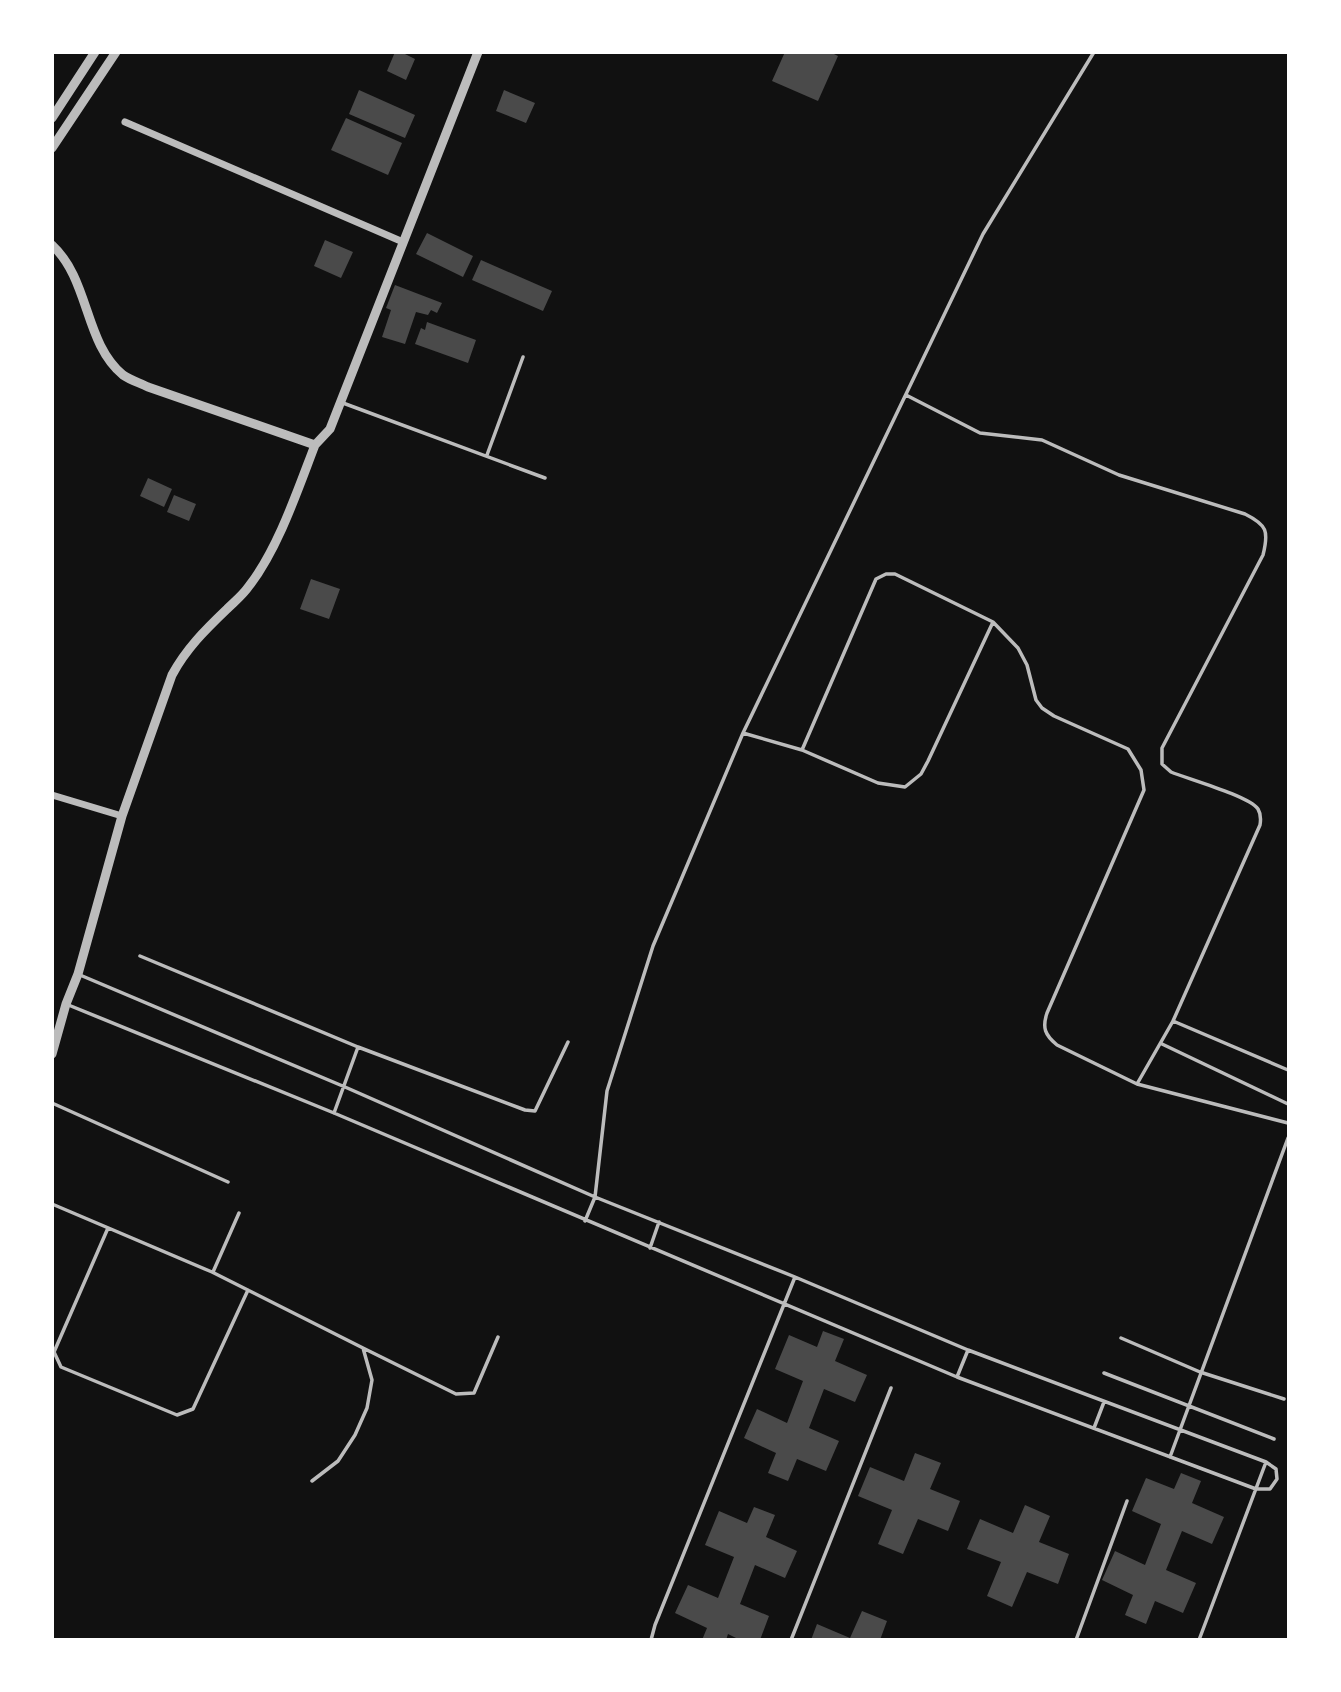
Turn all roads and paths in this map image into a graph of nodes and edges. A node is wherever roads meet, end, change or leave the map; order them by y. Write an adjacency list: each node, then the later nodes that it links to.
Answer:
1 (96, 52): 5 (street)
2 (116, 52): 7 (street)
3 (478, 52): 8 (street)
4 (1094, 52): 11 (lane)
5 (52, 118)
6 (125, 122): 8 (street)
7 (52, 148)
8 (403, 242): 12 (street)
9 (52, 245): 13 (street)
10 (523, 357): 14 (lane)
11 (906, 395): 17 (lane); 24 (lane)
12 (341, 402): 13 (street); 14 (lane)
13 (315, 445): 20 (street)
14 (487, 455): 15 (lane)
15 (545, 478)
16 (993, 622): 18 (lane); 18 (lane); 30 (lane)
17 (743, 733): 18 (lane); 38 (lane)
18 (802, 750)
19 (52, 794): 20 (street)
20 (122, 816): 22 (street)
21 (140, 956): 27 (lane)
22 (78, 974): 23 (street); 31 (lane)
23 (66, 1004): 28 (street); 34 (lane)
24 (1173, 1021): 26 (lane); 29 (lane)
25 (568, 1042): 27 (lane)
26 (1162, 1044): 30 (lane); 33 (lane)
27 (358, 1047): 31 (lane)
28 (52, 1054)
29 (1289, 1070)
30 (1137, 1084): 35 (lane)
31 (345, 1087): 34 (lane); 38 (lane)
32 (52, 1103): 37 (lane)
33 (1289, 1104)
34 (334, 1113): 41 (lane)
35 (1289, 1123)
36 (1289, 1138): 53 (lane)
37 (228, 1182)
38 (595, 1196): 41 (lane); 42 (lane)
39 (52, 1204): 43 (lane)
40 (239, 1213): 45 (lane)
41 (585, 1221): 44 (lane)
42 (659, 1222): 44 (lane); 46 (lane)
43 (108, 1228): 45 (lane); 47 (lane)
44 (650, 1248): 48 (lane)
45 (212, 1272): 47 (lane)
46 (796, 1277): 48 (lane); 52 (lane)
47 (248, 1289): 51 (lane)
48 (785, 1304): 55 (lane); 68 (lane)
49 (498, 1337): 51 (lane)
50 (1121, 1338): 53 (lane)
51 (363, 1348): 65 (lane)
52 (968, 1350): 55 (lane); 58 (lane)
53 (1200, 1371): 57 (lane); 59 (lane)
54 (1104, 1373): 59 (lane)
55 (957, 1377): 60 (lane)
56 (891, 1388): 69 (lane)
57 (1284, 1399)
58 (1104, 1402): 60 (lane); 61 (lane)
59 (1188, 1405): 61 (lane); 62 (lane)
60 (1094, 1428): 63 (lane)
61 (1179, 1430): 63 (lane); 64 (lane)
62 (1274, 1439)
63 (1170, 1457): 66 (lane)
64 (1266, 1462): 66 (lane); 66 (lane)
65 (312, 1481)
66 (1256, 1489): 71 (lane)
67 (1127, 1501): 70 (lane)
68 (651, 1640)
69 (791, 1640)
70 (1076, 1640)
71 (1199, 1640)

